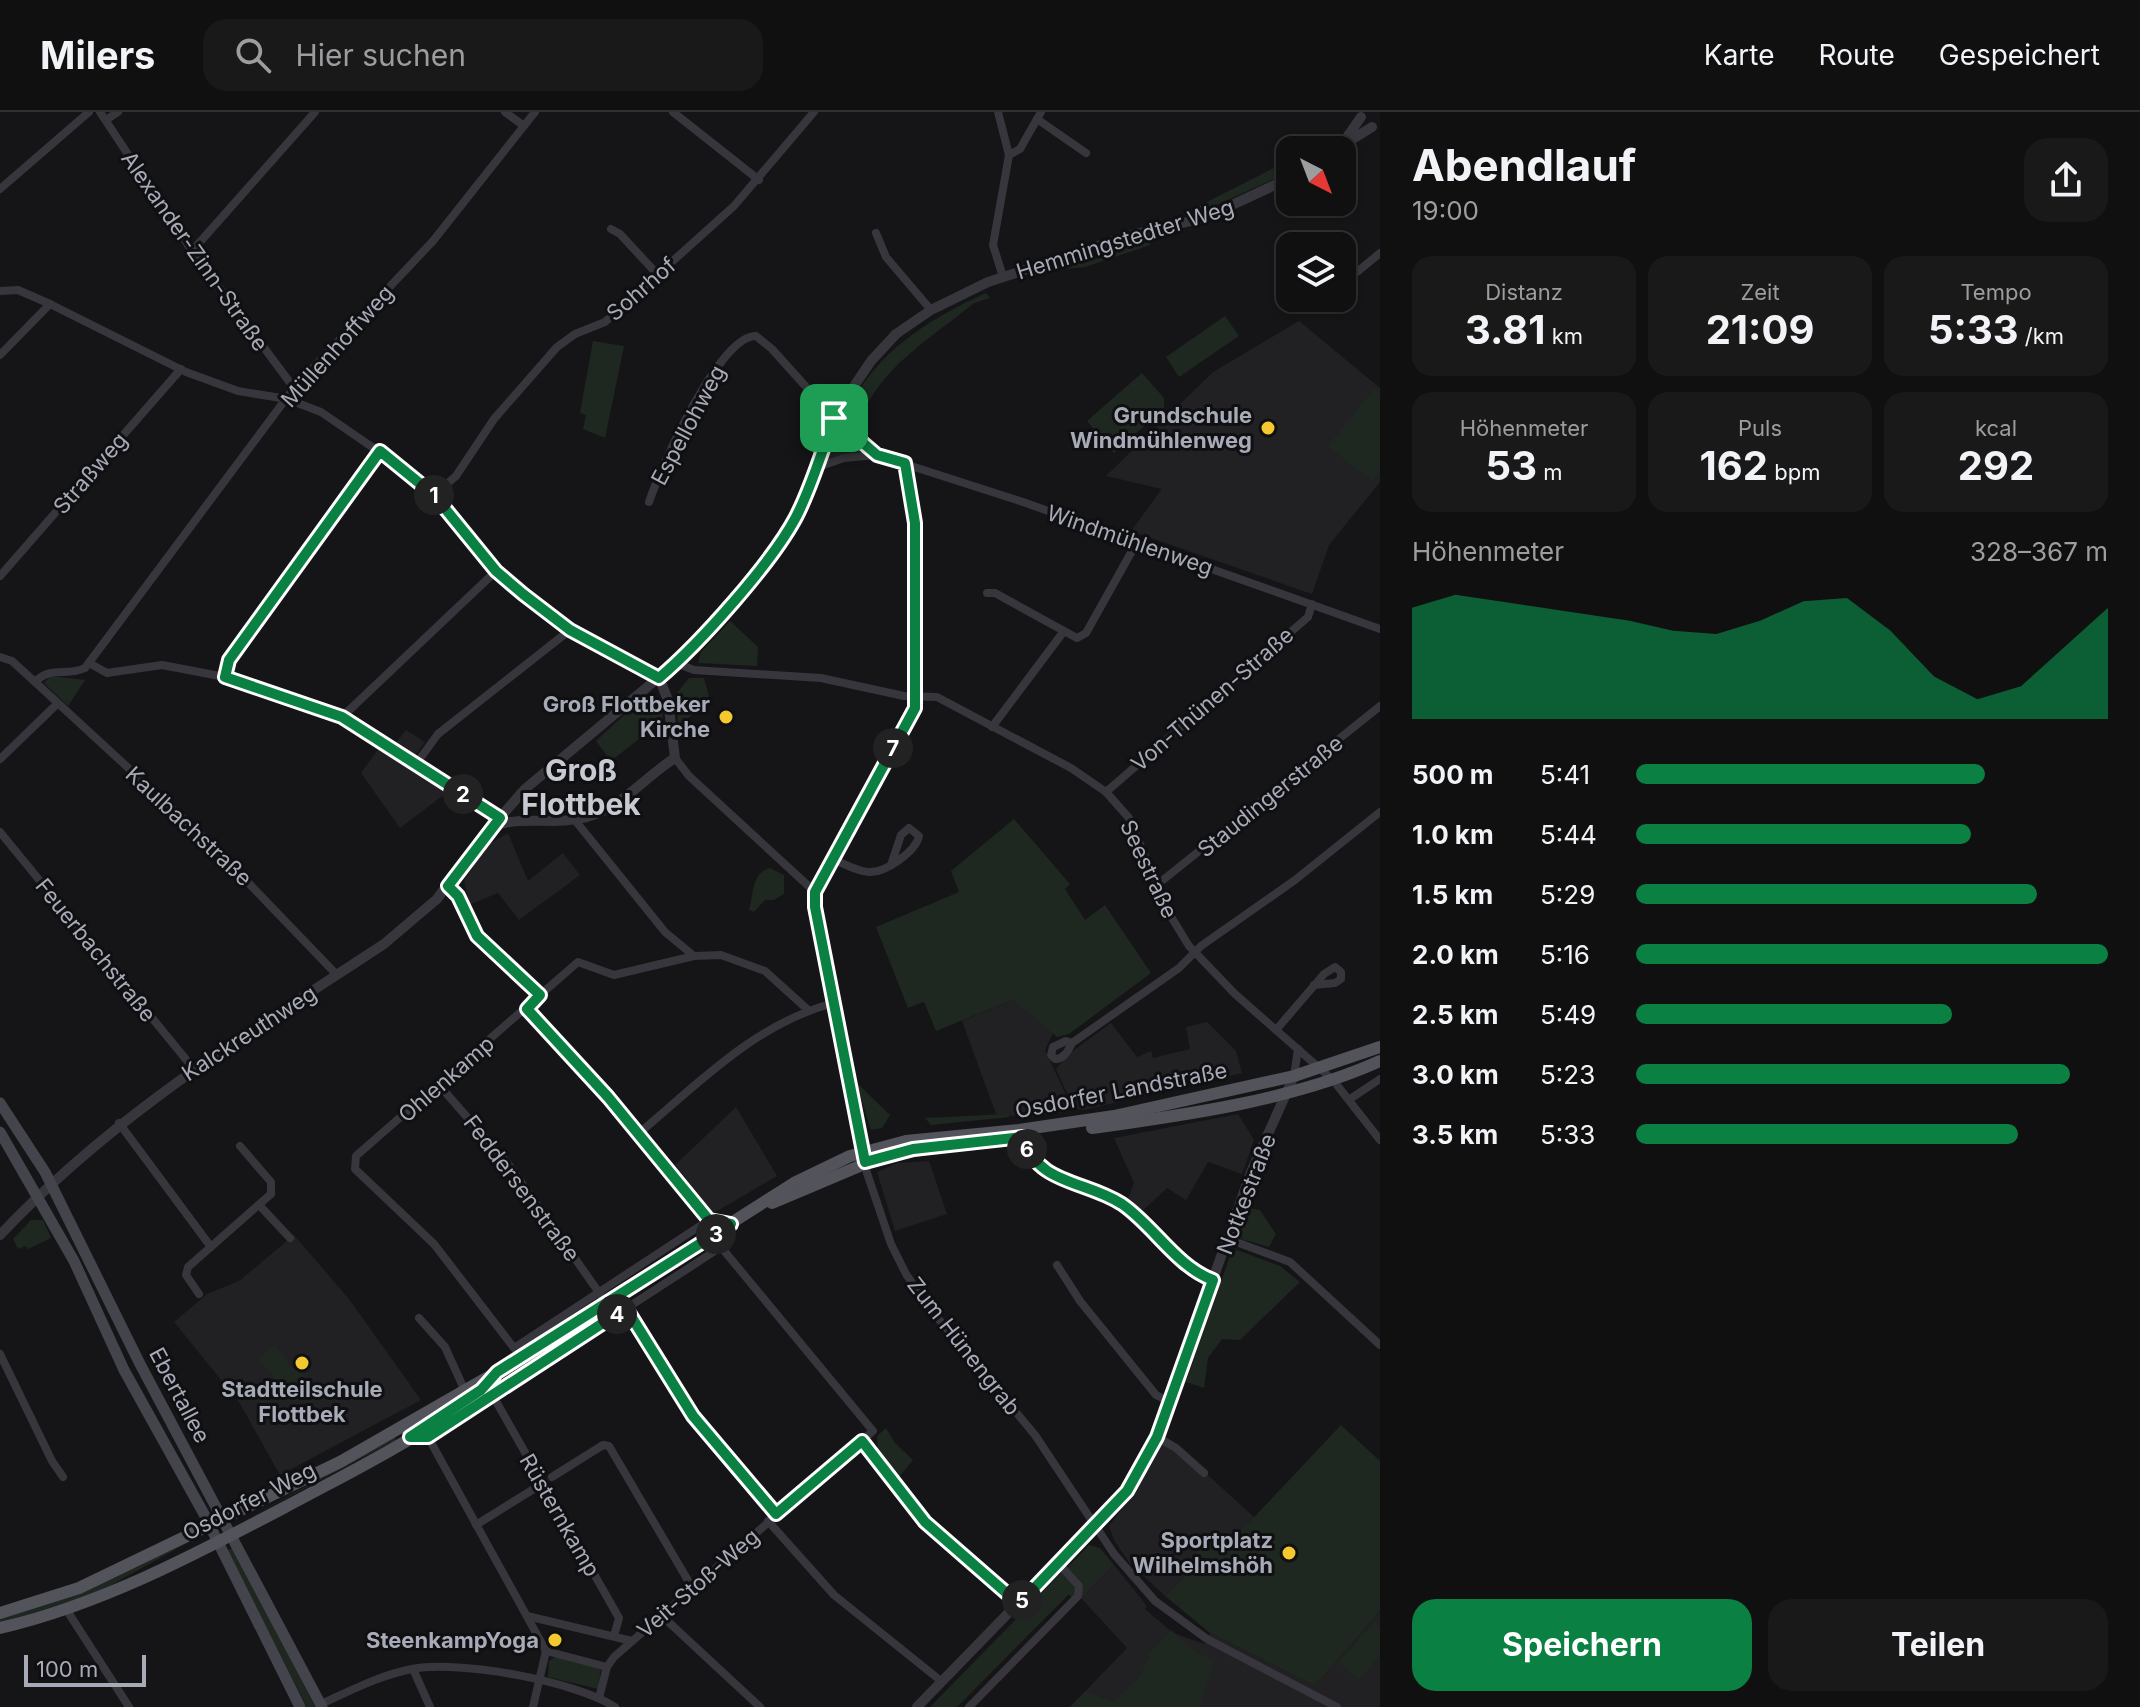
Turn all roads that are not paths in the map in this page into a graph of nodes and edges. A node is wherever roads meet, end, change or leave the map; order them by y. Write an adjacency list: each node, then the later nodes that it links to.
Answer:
1 (89, 112): 20 (street)
2 (118, 112): 10 (street)
3 (315, 112): 23 (street)
4 (505, 112): 12 (street)
5 (535, 112): 12 (street, Müllenhoffweg)
6 (673, 112): 18 (street)
7 (814, 112): 18 (street, Sohrhof)
8 (998, 112): 17 (street)
9 (1360, 114): 13 (street); 14 (street)
10 (103, 116): 23 (street, Alexander-Zinn-Straße)
11 (1039, 116): 16 (street); 17 (street)
12 (524, 126): 33 (street, Müllenhoffweg)
13 (1378, 127): 15 (street)
14 (1345, 136)
15 (1356, 139)
16 (1086, 153)
17 (1009, 155): 27 (street)
18 (759, 180): 26 (street, Sohrhof)
19 (1276, 185): 27 (street, Hemmingstedter Weg)
20 (0, 189)
21 (611, 229): 26 (street)
22 (876, 233): 30 (street)
23 (192, 251): 33 (street, Alexander-Zinn-Straße)
24 (1380, 253): 25 (street)
25 (1356, 272)
26 (658, 275): 40 (street, Sohrhof)
27 (1003, 277): 30 (street, Hemmingstedter Weg)
28 (0, 291): 29 (street)
29 (50, 304): 31 (street); 32 (street)
30 (931, 310): 35 (street, Hemmingstedter Weg)
31 (0, 355)
32 (181, 369): 34 (street); 44 (street, Straßweg)
33 (294, 388): 34 (street, Müllenhoffweg)
34 (287, 399): 36 (street); 51 (street, Müllenhoffweg)
35 (834, 418): 37 (street, Windmühlenweg); 39 (street, Hemmingstedter Weg); 41 (street, Espellohweg)
36 (380, 451): 40 (street); 53 (street)
37 (877, 455): 38 (street, Windmühlenweg); 39 (street, Windmühlenweg)
38 (905, 463): 42 (street, Windmühlenweg); 56 (street)
39 (815, 468): 52 (street, Kalckreuthweg)
40 (434, 495): 43 (street)
41 (649, 502)
42 (1137, 542): 46 (street, Windmühlenweg); 49 (street)
43 (496, 571): 48 (street); 59 (street)
44 (0, 576)
45 (987, 593): 49 (street)
46 (1312, 604): 47 (street, Windmühlenweg); 64 (street, Von-Thünen-Straße)
47 (1380, 629)
48 (570, 630): 54 (street); 63 (street)
49 (1064, 631): 60 (street)
50 (0, 657): 55 (street, Kaulbachstraße)
51 (89, 663): 53 (street); 55 (street)
52 (676, 663): 54 (street, Kalckreuthweg); 56 (street, Seestraße)
53 (225, 677): 59 (street)
54 (659, 678): 61 (street); 65 (street, Kalckreuthweg)
55 (35, 682): 57 (street, Kaulbachstraße)
56 (915, 696): 60 (street, Seestraße); 72 (street)
57 (57, 704): 62 (street); 79 (street, Kaulbachstraße)
58 (1380, 706): 74 (street, Staudingerstraße)
59 (342, 717): 63 (street)
60 (992, 727): 64 (street, Seestraße)
61 (675, 758): 68 (street); 76 (street)
62 (0, 759)
63 (416, 764): 67 (street)
64 (1106, 792): 74 (street, Seestraße)
65 (516, 800): 67 (street, Kalckreuthweg); 69 (street)
66 (1380, 812): 77 (street)
67 (500, 818): 70 (street, Kalckreuthweg)
68 (574, 819): 69 (street); 78 (street)
69 (524, 820): 70 (street)
70 (492, 827): 75 (street, Kalckreuthweg)
71 (0, 832): 90 (street, Feuerbachstraße)
72 (832, 859): 73 (street); 76 (street)
73 (891, 865)
74 (1158, 884): 77 (street, Seestraße)
75 (448, 886): 79 (street, Kalckreuthweg); 81 (street)
76 (815, 892): 82 (street, Zum Hünengrab)
77 (1194, 952): 85 (street, Seestraße); 86 (street)
78 (694, 956): 81 (street, Ohlenkamp); 84 (street)
79 (337, 975): 90 (street, Kalckreuthweg)
80 (1314, 985): 85 (street)
81 (540, 995): 83 (street, Ohlenkamp)
82 (834, 1003): 84 (street); 105 (street, Zum Hünengrab)
83 (527, 1009): 95 (street, Ohlenkamp); 101 (street)
84 (807, 1009): 101 (street)
85 (1276, 1030): 88 (street, Seestraße)
86 (1072, 1043)
87 (1380, 1047): 91 (main road, Osdorfer Landstraße)
88 (1298, 1049): 91 (street, Seestraße); 92 (street)
89 (1380, 1061): 94 (main road, Osdorfer Landstraße)
90 (193, 1068): 99 (street, Kalckreuthweg)
91 (1321, 1068): 92 (main road, Osdorfer Landstraße); 94 (street, Seestraße)
92 (1294, 1076): 96 (street, Notkestraße); 105 (main road, Osdorfer Landstraße)
93 (1380, 1079): 97 (street)
94 (1333, 1080): 96 (main road, Osdorfer Landstraße); 97 (street, Seestraße)
95 (439, 1085): 118 (street, Feddersenstraße); 118 (street, Ohlenkamp)
96 (1287, 1092): 102 (main road, Osdorfer Landstraße); 113 (street, Notkestraße)
97 (1350, 1099): 103 (street, Seestraße)
98 (0, 1103): 106 (main road, Ebertallee)
99 (119, 1123): 106 (street, Kalckreuthweg); 114 (street)
100 (0, 1132): 107 (main road, Ebertallee)
101 (638, 1134): 109 (street)
102 (1023, 1137): 105 (main road, Osdorfer Landstraße); 116 (street)
103 (1380, 1140)
104 (240, 1146): 108 (street)
105 (865, 1156): 110 (main road, Osdorfer Weg); 138 (street, Zum Hünengrab)
106 (52, 1184): 107 (street, Kalckreuthweg); 135 (main road, Ebertallee)
107 (39, 1196): 111 (street, Kalckreuthweg); 137 (main road, Ebertallee)
108 (260, 1206): 112 (street); 114 (street)
109 (709, 1220): 110 (street); 118 (street)
110 (731, 1224): 123 (main road, Osdorfer Weg)
111 (0, 1235)
112 (290, 1238)
113 (1228, 1239): 116 (street, Notkestraße); 121 (street)
114 (211, 1247): 117 (street)
115 (1057, 1265): 126 (street)
116 (1213, 1280): 126 (street, Notkestraße)
117 (199, 1294)
118 (600, 1294)
119 (626, 1308): 125 (street); 130 (street, Veit-Stoß-Weg); 134 (street)
120 (419, 1318): 124 (street)
121 (1380, 1345)
122 (0, 1354): 132 (street)
123 (497, 1372): 124 (main road, Osdorfer Weg); 127 (main road, Osdorfer Weg)
124 (465, 1391): 135 (main road, Osdorfer Weg)
125 (493, 1396): 128 (street); 133 (street, Rüsternkamp)
126 (1170, 1402): 129 (street, Notkestraße)
127 (410, 1437): 128 (street); 139 (main road, Osdorfer Weg)
128 (428, 1437): 136 (street)
129 (1157, 1437): 131 (street); 138 (street, Notkestraße)
130 (862, 1441): 134 (street, Veit-Stoß-Weg); 143 (street)
131 (1204, 1473)
132 (63, 1477)
133 (548, 1480): 136 (street); 142 (street); 149 (street, Rüsternkamp)
134 (772, 1518): 142 (street, Veit-Stoß-Weg); 154 (street)
135 (225, 1519): 137 (main road, Osdorfer Weg); 139 (main road, Ebertallee)
136 (476, 1525): 146 (street)
137 (210, 1526): 140 (main road, Ebertallee); 145 (main road, Osdorfer Weg)
138 (1096, 1527): 141 (street, Notkestraße); 166 (street)
139 (233, 1534): 140 (main road, Osdorfer Weg); 157 (main road, Ebertallee)
140 (217, 1541): 144 (main road, Osdorfer Weg); 159 (main road, Ebertallee)
141 (1059, 1564): 143 (street, Notkestraße); 165 (street)
142 (693, 1589): 147 (street, Veit-Stoß-Weg)
143 (1019, 1604): 154 (street, Notkestraße)
144 (66, 1609): 148 (main road, Osdorfer Weg); 158 (street)
145 (0, 1613)
146 (527, 1616): 149 (street); 151 (street)
147 (662, 1616): 150 (street, Veit-Stoß-Weg); 163 (street)
148 (0, 1628)
149 (614, 1636): 150 (street)
150 (632, 1641): 152 (street, Veit-Stoß-Weg)
151 (546, 1651): 152 (street); 155 (street)
152 (607, 1667): 156 (street)
153 (413, 1669): 155 (street); 157 (street); 160 (street)
154 (941, 1681): 164 (street, Notkestraße)
155 (539, 1682): 156 (street); 161 (street)
156 (599, 1698): 162 (street)
157 (321, 1706)
158 (129, 1707)
159 (300, 1707)
160 (430, 1707)
161 (533, 1707)
162 (615, 1707)
163 (760, 1707)
164 (917, 1707)
165 (969, 1707)
166 (1337, 1707)

